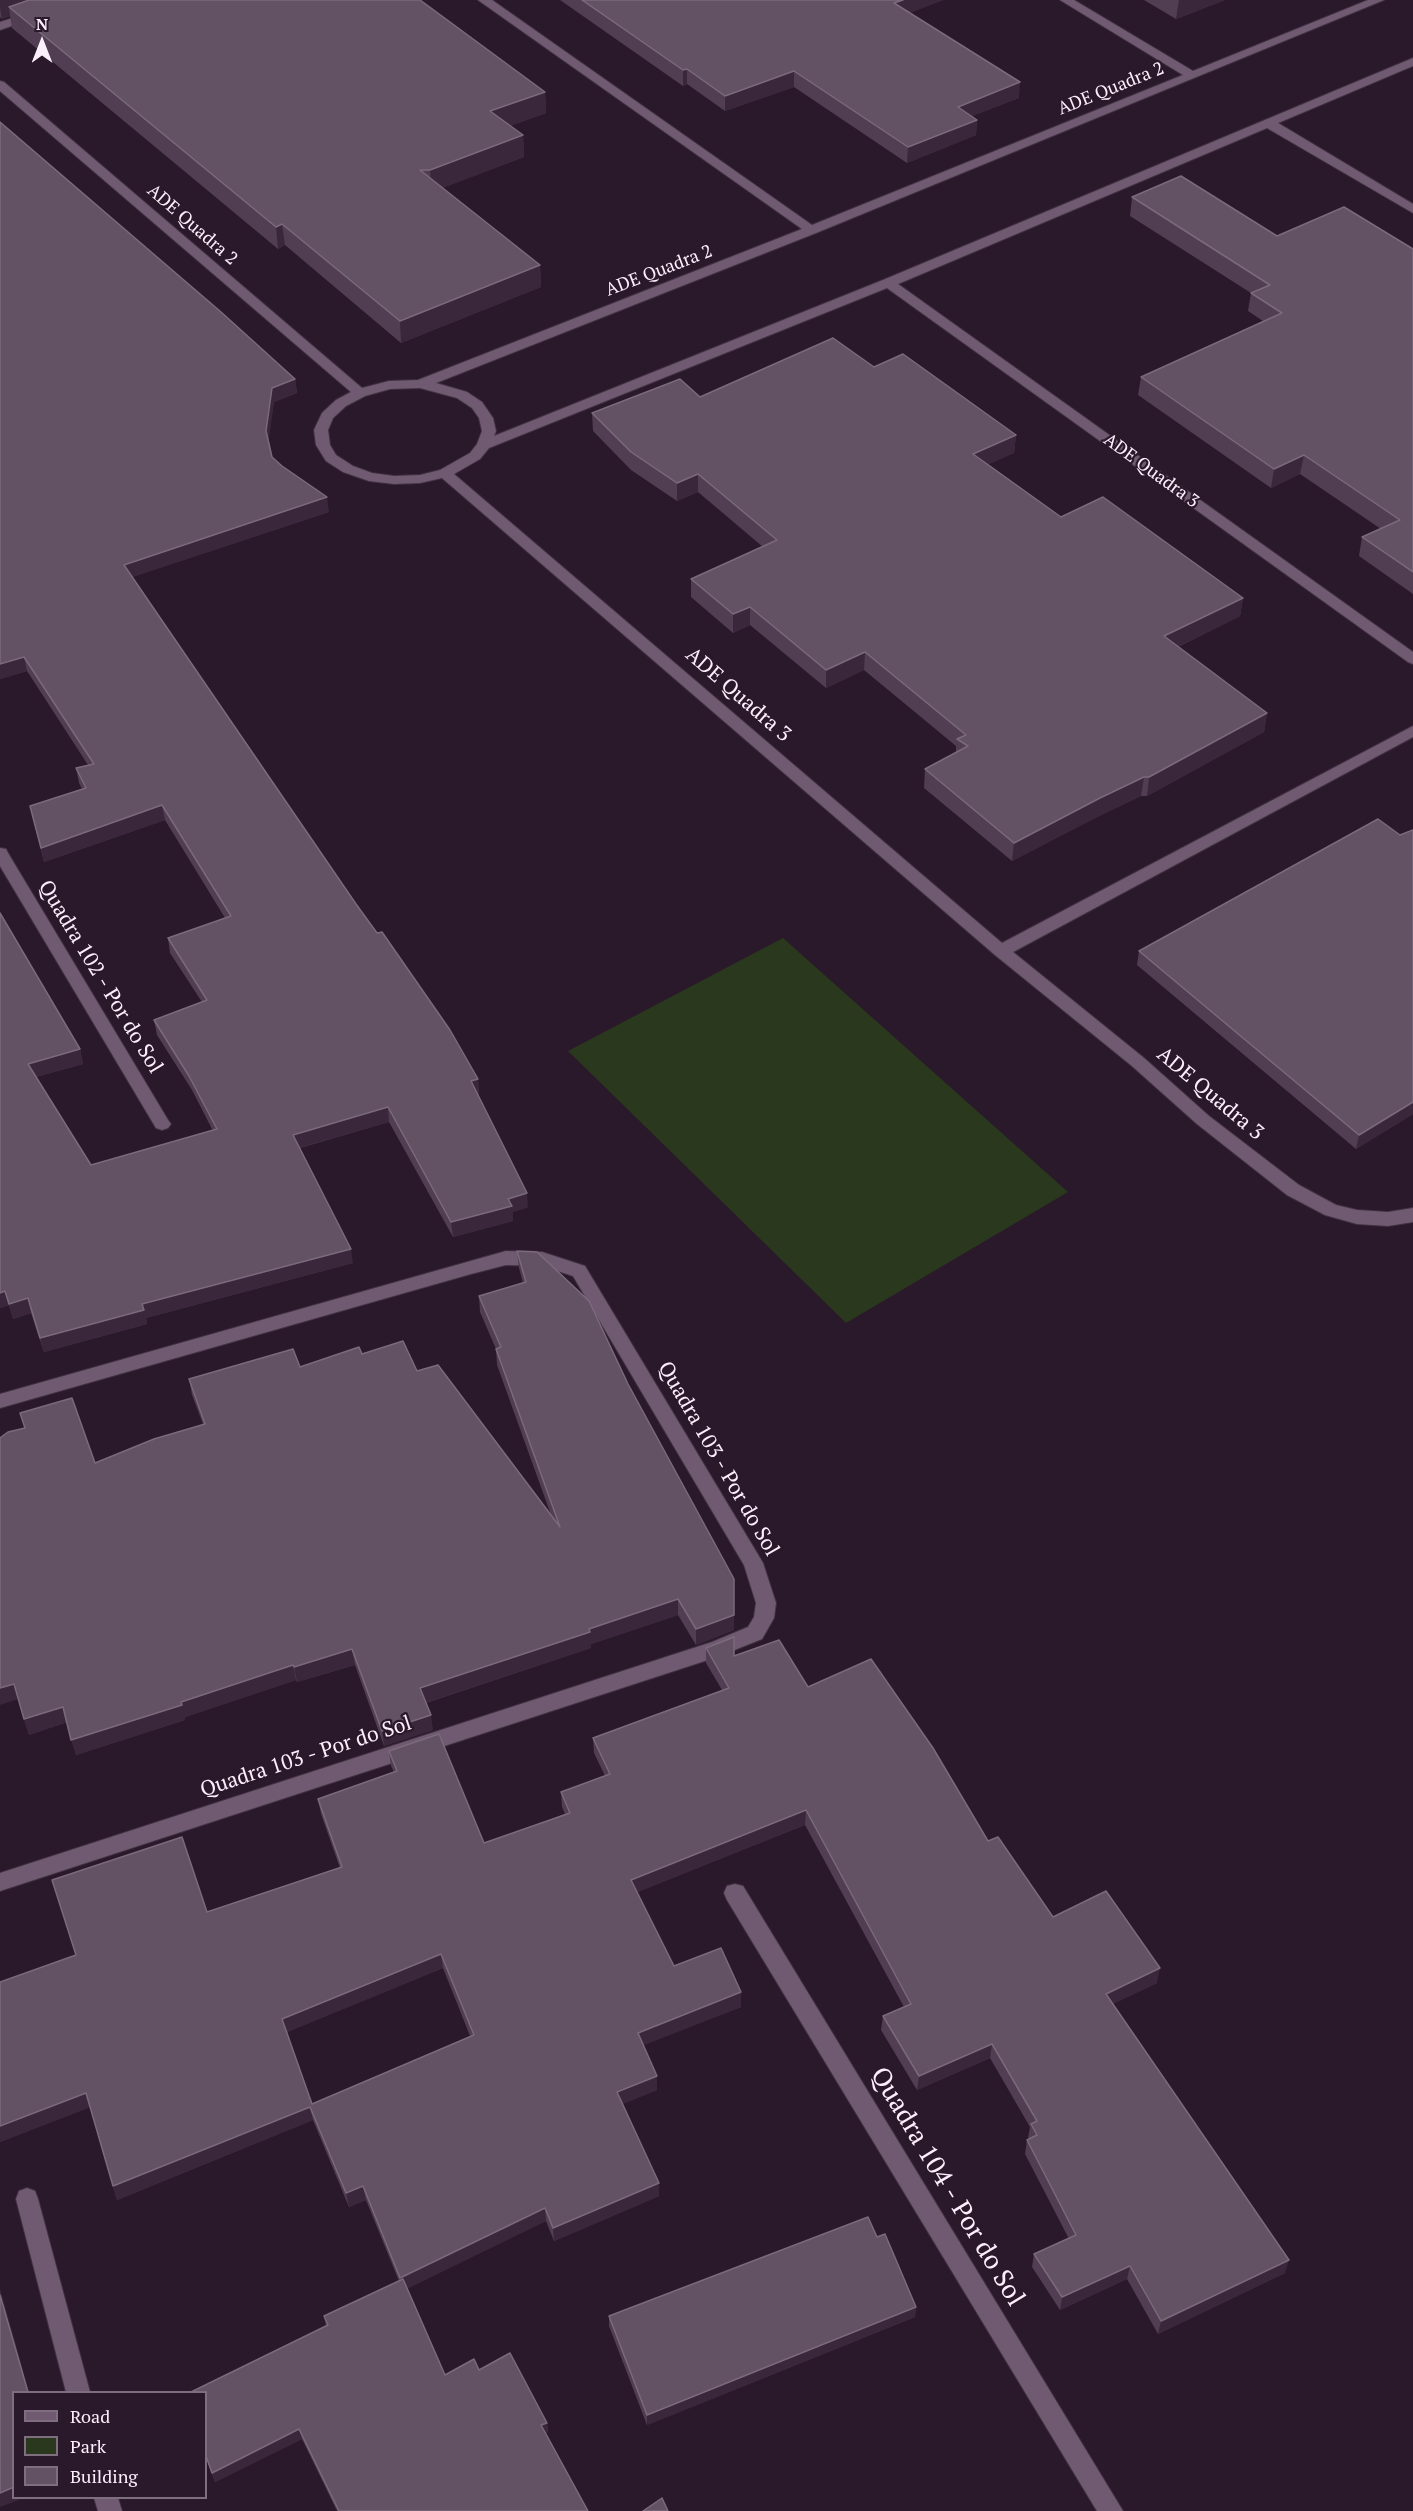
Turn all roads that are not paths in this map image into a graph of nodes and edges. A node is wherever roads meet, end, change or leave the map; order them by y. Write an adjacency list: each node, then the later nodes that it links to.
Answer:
1 (81, 0): 5 (street)
2 (484, 0): 11 (street)
3 (1066, 0): 7 (street, ADE Quadra 2)
4 (1378, 0): 7 (street, ADE Quadra 2)
5 (0, 26)
6 (1413, 62): 9 (street)
7 (1192, 75): 11 (street, ADE Quadra 2)
8 (0, 85): 14 (street, ADE Quadra 2)
9 (1270, 124): 10 (street); 12 (street)
10 (1413, 209)
11 (811, 230): 13 (street, ADE Quadra 2)
12 (888, 283): 15 (street); 17 (street, ADE Quadra 3)
13 (420, 384): 14 (street); 15 (street)
14 (360, 393): 16 (street)
15 (484, 446): 16 (street)
16 (445, 473): 20 (street, ADE Quadra 3)
17 (1413, 659)
18 (1413, 731): 20 (street)
19 (0, 853): 21 (street, Quadra 102 - Por do Sol)
20 (1001, 951): 22 (street, ADE Quadra 3)
21 (162, 1124)
22 (1413, 1215)
23 (0, 1401): 24 (street, Quadra 103 - Por do Sol)
24 (0, 1882)
25 (735, 1893): 28 (street, Quadra 104 - Por do Sol)
26 (27, 2199): 27 (street)
27 (78, 2391)
28 (1111, 2511)

